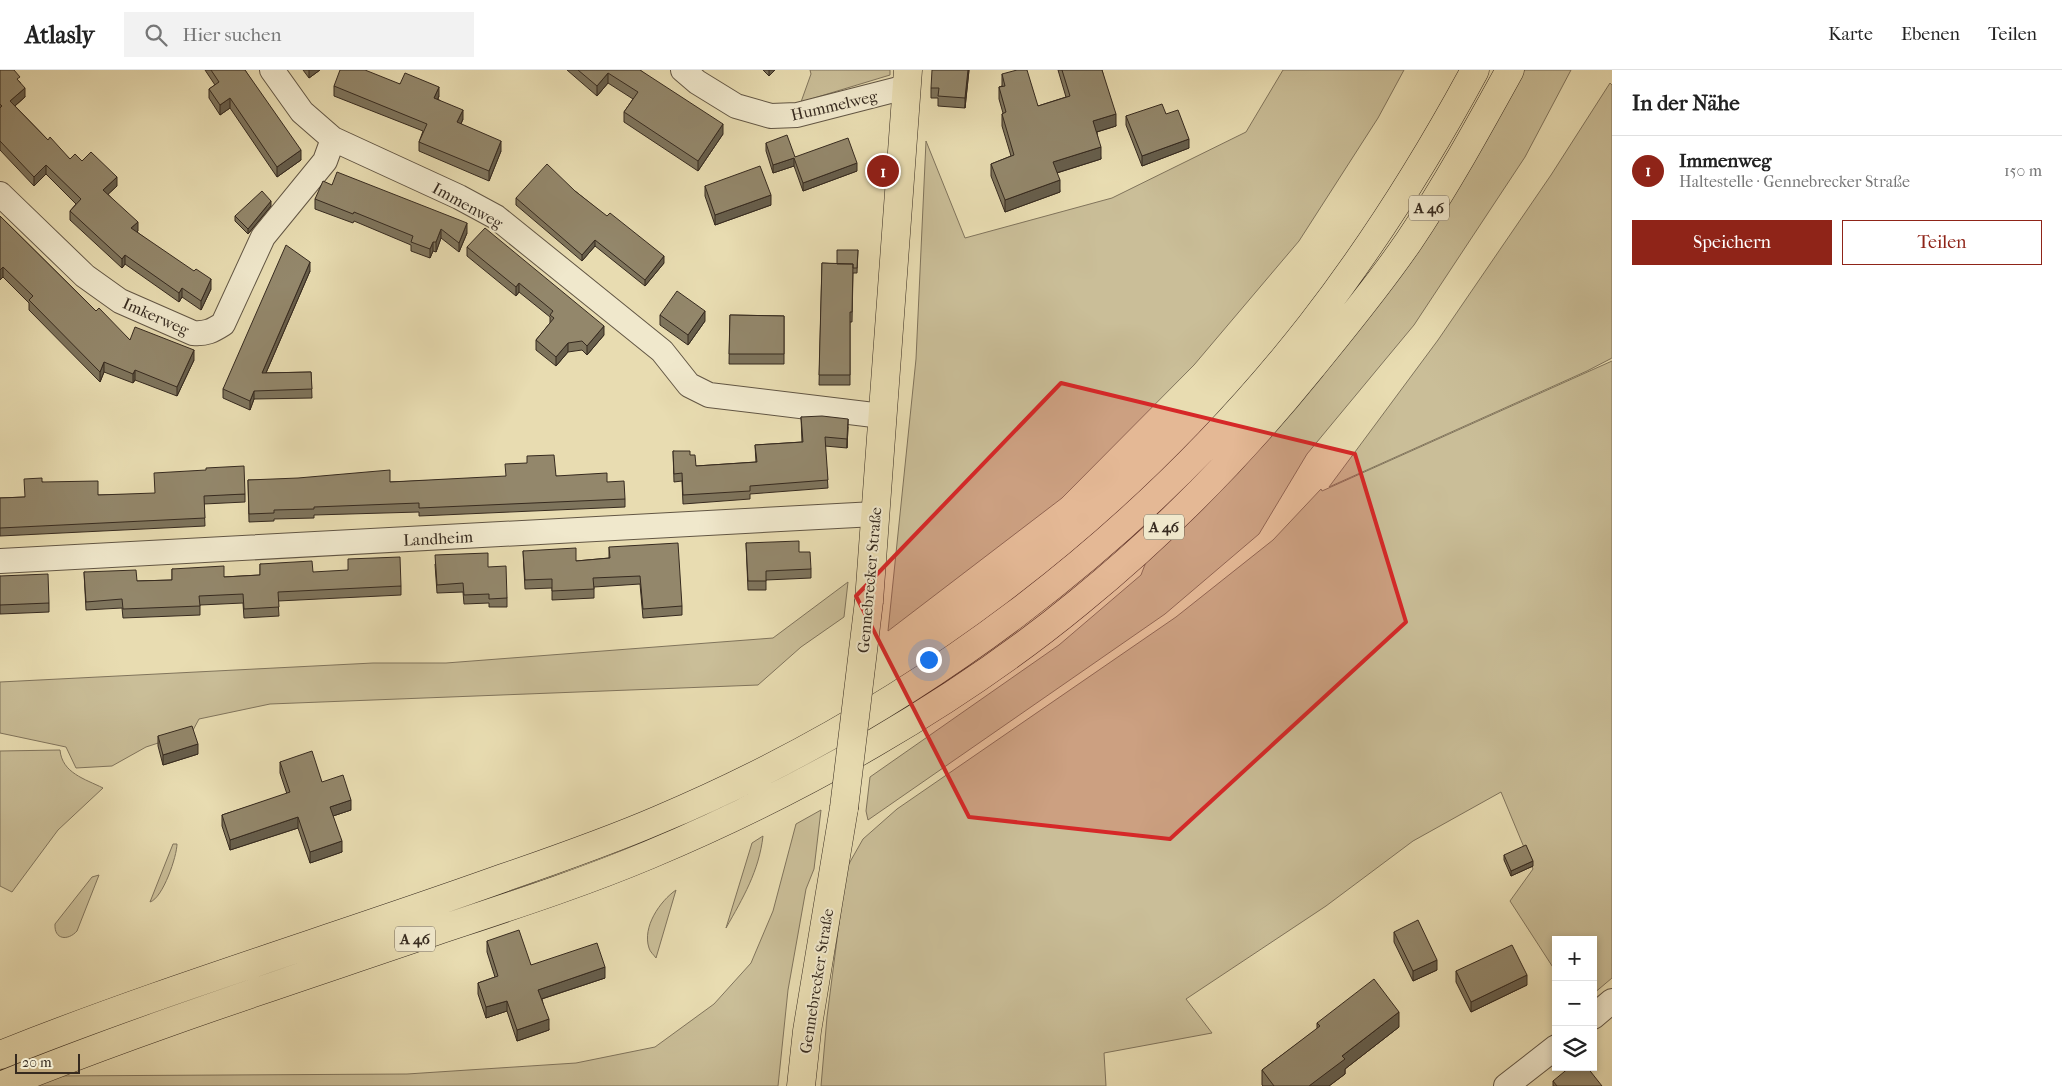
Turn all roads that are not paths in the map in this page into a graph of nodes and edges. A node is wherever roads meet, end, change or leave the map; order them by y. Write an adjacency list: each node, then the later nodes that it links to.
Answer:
1 (272, 70): 6 (street, Immenweg)
2 (683, 70): 5 (street, Hummelweg)
3 (1475, 70): 14 (main road, A 46)
4 (1510, 70): 15 (main road, A 46)
5 (907, 79): 8 (main road, Gennebrecker Straße)
6 (333, 139): 7 (street, Imkerweg); 8 (street, Immenweg)
7 (0, 194)
8 (882, 416): 9 (main road, Gennebrecker Straße)
9 (875, 514): 10 (street, Landheim); 16 (main road, Gennebrecker Straße, bridge)
10 (0, 561)
11 (1612, 1001): 12 (street)
12 (1597, 1014)
13 (1552, 1051): 17 (street)
14 (0, 1055)
15 (0, 1086)
16 (801, 1086)
17 (1506, 1086)

